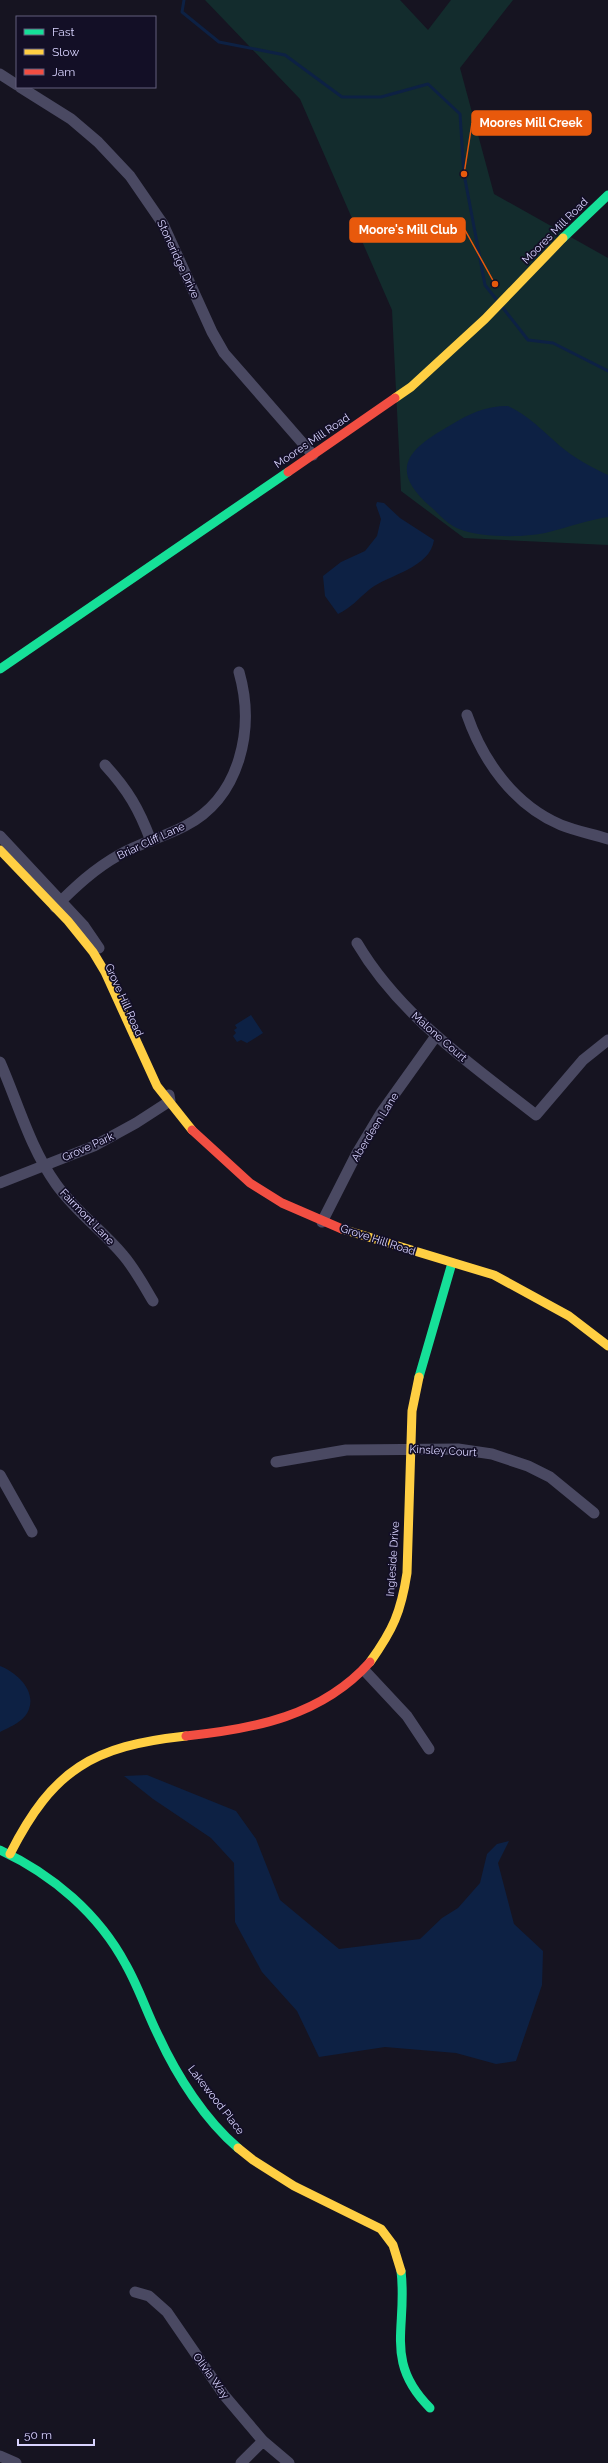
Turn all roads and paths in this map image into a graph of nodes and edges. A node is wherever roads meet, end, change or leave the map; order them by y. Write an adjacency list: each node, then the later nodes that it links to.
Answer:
1 (0, 74): 2 (street)
2 (16, 84)
3 (22, 88): 5 (street, Stoneridge Drive)
4 (608, 195): 5 (street, Moores Mill Road)
5 (313, 455): 6 (street, Moores Mill Road)
6 (0, 670)
7 (239, 672): 12 (street, Briar Cliff Lane)
8 (467, 715): 11 (street)
9 (105, 764): 12 (street)
10 (0, 836): 14 (street, Grove Hill Road)
11 (608, 839)
12 (151, 841): 14 (street, Briar Cliff Lane)
13 (0, 850): 14 (street, Grove Hill Road)
14 (58, 904): 19 (street, Grove Hill Road)
15 (357, 943): 16 (street, Malone Court)
16 (436, 1036): 17 (street, Malone Court); 22 (street, Aberdeen Lane)
17 (608, 1040)
18 (0, 1062): 20 (street, Fairmont Lane)
19 (170, 1101): 20 (street, Grove Park); 22 (street, Grove Hill Road)
20 (44, 1165): 21 (street, Grove Park); 24 (street, Fairmont Lane)
21 (0, 1183)
22 (322, 1222): 23 (street, Grove Hill Road)
23 (452, 1263): 25 (street, Grove Hill Road); 26 (street, Ingleside Drive)
24 (153, 1301)
25 (607, 1343)
26 (410, 1449): 27 (street, Kinsley Court); 29 (street, Kinsley Court); 31 (street, Ingleside Drive)
27 (276, 1462)
28 (0, 1475): 30 (street)
29 (594, 1513)
30 (32, 1532)
31 (364, 1670): 32 (street); 34 (street, Ingleside Drive)
32 (429, 1749)
33 (0, 1850): 34 (street, Lakewood Place)
34 (10, 1854): 36 (street, Lakewood Place)
35 (135, 2292): 37 (street, Olivia Way)
36 (430, 2408)
37 (263, 2441): 40 (street); 41 (street, Olivia Way)
38 (0, 2456): 39 (street)
39 (16, 2463)
40 (241, 2463)
41 (289, 2463)

